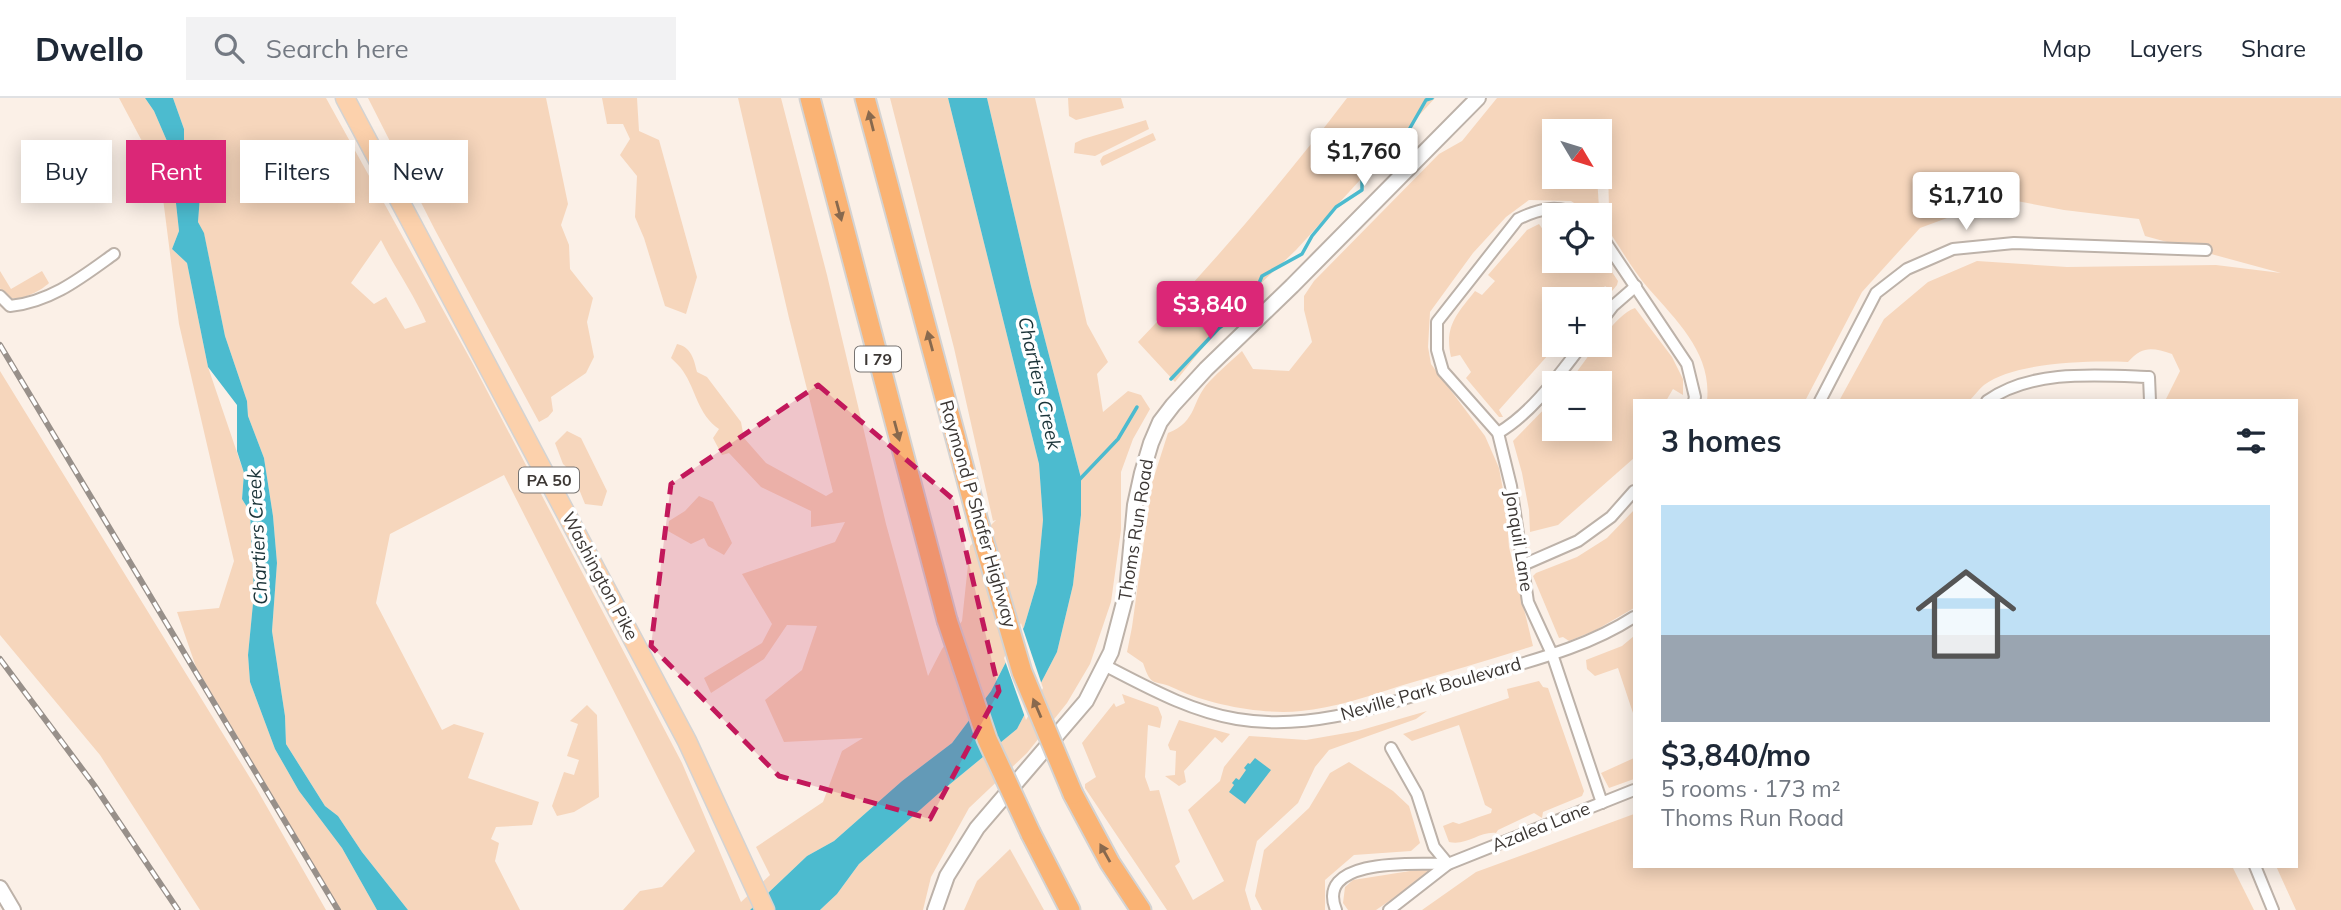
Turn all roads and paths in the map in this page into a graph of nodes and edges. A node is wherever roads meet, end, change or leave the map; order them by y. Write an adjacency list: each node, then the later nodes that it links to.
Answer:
1 (345, 98): 30 (main road, Washington Pike / PA 50)
2 (807, 98): 32 (highway, I 79, one-way to 32, bridge)
3 (865, 98): 33 (highway, Raymond P Shafer Highway, one-way to 3, bridge)
4 (1478, 98): 22 (street, Thoms Run Road)
5 (1542, 210): 17 (street, Jonquil Lane)
6 (2206, 250): 14 (street)
7 (1612, 251): 9 (street)
8 (114, 254): 10 (street)
9 (1636, 286): 11 (street); 13 (street)
10 (0, 296)
11 (1612, 307)
12 (1572, 357): 17 (street)
13 (1694, 399)
14 (1821, 399)
15 (1991, 399): 16 (street)
16 (2151, 399)
17 (1498, 433): 19 (street, Jonquil Lane)
18 (1633, 492): 19 (street)
19 (1523, 565): 21 (street, Jonquil Lane)
20 (1633, 618): 21 (street, Neville Park Boulevard)
21 (1552, 654): 22 (street, Neville Park Boulevard); 25 (street, Jonquil Lane)
22 (1104, 665): 31 (street, Thoms Run Road)
23 (1391, 748): 26 (street)
24 (1633, 790): 25 (street, Azalea Lane)
25 (1602, 803): 26 (street, Azalea Lane)
26 (1448, 864): 34 (street, Azalea Lane); 35 (street, Azalea Lane)
27 (2256, 868): 36 (street)
28 (0, 888): 29 (street)
29 (13, 910)
30 (765, 910)
31 (935, 910)
32 (1070, 910)
33 (1141, 910)
34 (1336, 910)
35 (1389, 910)
36 (2273, 910)

